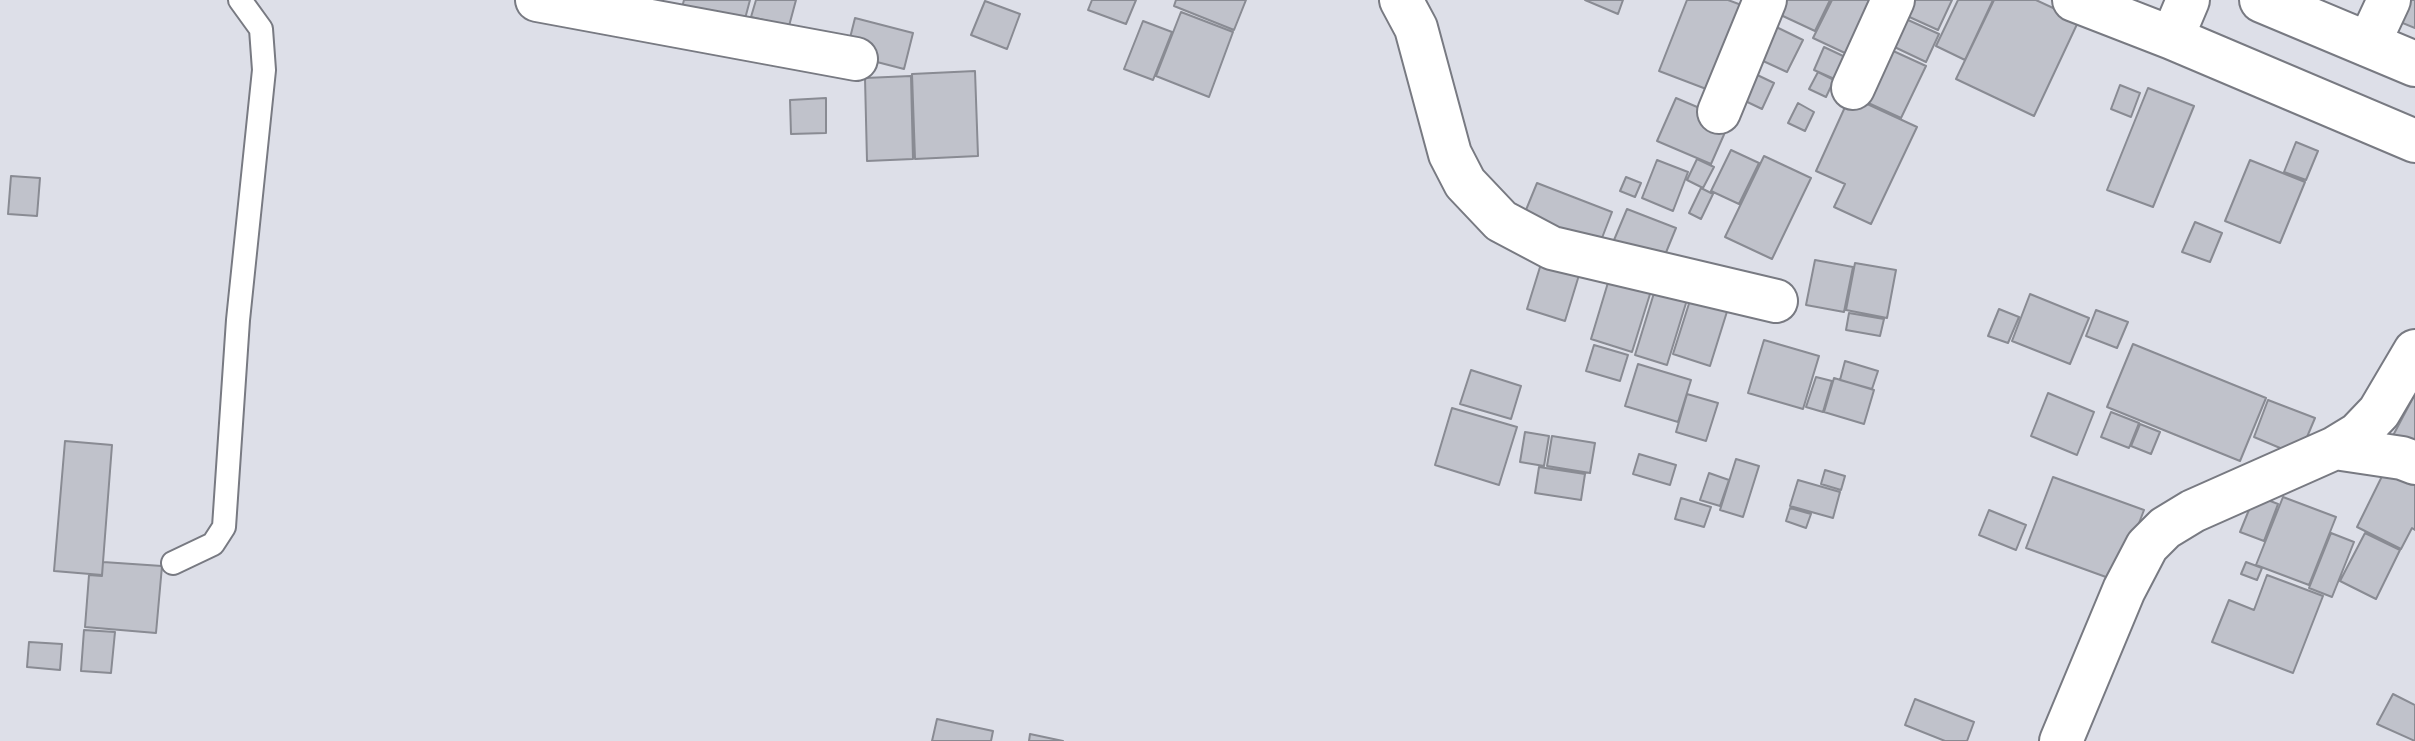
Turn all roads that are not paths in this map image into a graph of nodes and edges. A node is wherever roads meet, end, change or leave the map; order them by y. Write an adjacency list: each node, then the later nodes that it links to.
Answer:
1 (240, 0): 21 (lane)
2 (537, 0): 12 (street)
3 (1401, 0): 17 (street)
4 (1765, 0): 15 (street)
5 (1893, 0): 14 (street)
6 (2074, 0): 10 (street)
7 (2188, 0): 10 (street)
8 (2262, 0): 11 (street)
9 (2389, 0): 11 (street)
10 (2172, 38): 16 (street)
11 (2368, 45): 13 (street)
12 (856, 59)
13 (2415, 64)
14 (1853, 88)
15 (1719, 112)
16 (2415, 141)
17 (1776, 301)
18 (2415, 351): 19 (street)
19 (2335, 448): 20 (street); 22 (street)
20 (2415, 463)
21 (173, 563)
22 (2061, 741)

